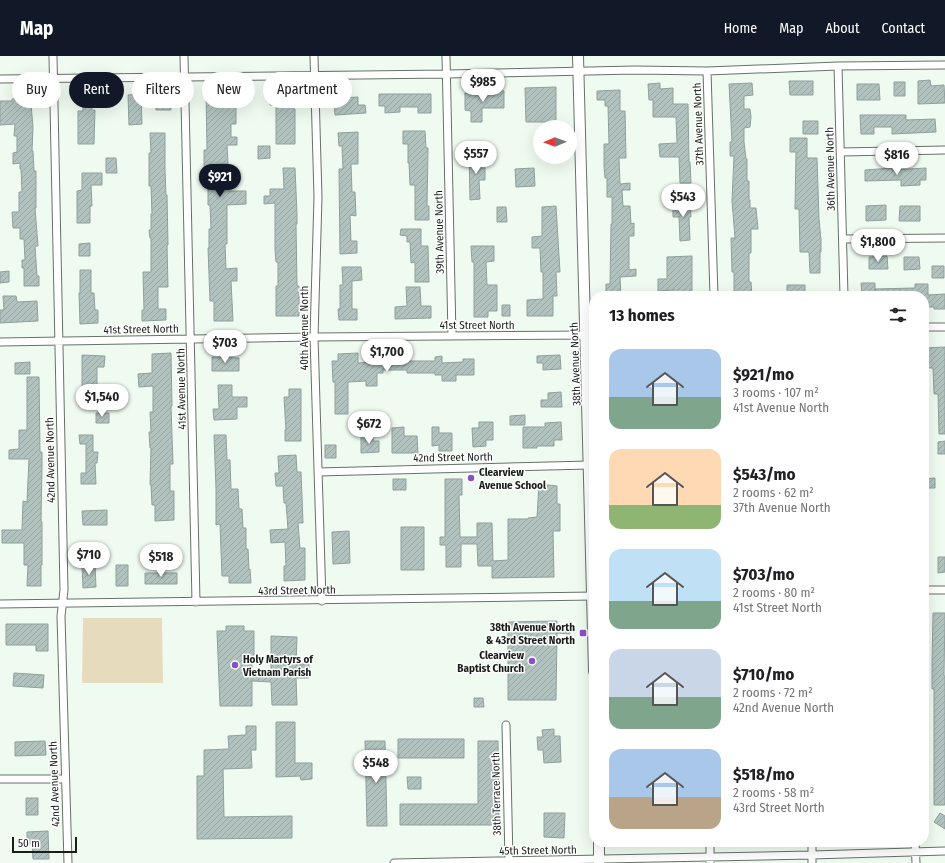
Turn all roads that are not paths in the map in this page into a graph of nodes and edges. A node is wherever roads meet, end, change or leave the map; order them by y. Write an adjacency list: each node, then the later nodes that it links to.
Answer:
1 (53, 56): 10 (street, 42nd Avenue North)
2 (184, 56): 11 (street, 41st Avenue North)
3 (314, 56): 12 (street, 40th Avenue North)
4 (446, 56): 13 (street, 39th Avenue North)
5 (578, 56): 8 (main road, 38th Avenue North)
6 (945, 65): 7 (street)
7 (838, 66): 9 (street); 25 (street, 36th Avenue North)
8 (578, 71): 9 (street); 13 (street); 30 (main road, 38th Avenue North)
9 (708, 71): 28 (street, 37th Avenue North)
10 (53, 72)
11 (184, 72)
12 (314, 72)
13 (446, 74): 14 (street); 34 (street, 39th Avenue North)
14 (352, 75)
15 (263, 76): 16 (street)
16 (194, 77)
17 (132, 78): 20 (street)
18 (0, 79): 19 (street)
19 (12, 79)
20 (61, 79)
21 (54, 108): 37 (street, 42nd Avenue North)
22 (185, 108): 36 (street, 41st Avenue North)
23 (315, 108): 35 (street, 40th Avenue North)
24 (945, 150): 25 (street)
25 (841, 152): 27 (street, 36th Avenue North)
26 (945, 238): 27 (street)
27 (843, 239): 29 (street, 36th Avenue North)
28 (714, 291)
29 (844, 291)
30 (589, 313)
31 (929, 327): 32 (street)
32 (945, 327)
33 (589, 335): 34 (street, 41st Street North)
34 (452, 336): 35 (street, 41st Street North)
35 (314, 337): 36 (street, 41st Street North); 40 (street, 40th Avenue North)
36 (191, 339): 37 (street, 41st Street North); 45 (street, 41st Avenue North)
37 (58, 341): 38 (street, 41st Street North); 47 (street, 42nd Avenue North)
38 (0, 342)
39 (589, 465): 40 (street, 42nd Street North)
40 (318, 472): 44 (street, 40th Avenue North)
41 (929, 590): 42 (street)
42 (945, 590)
43 (589, 596): 44 (street, 43rd Street North)
44 (322, 601): 45 (street, 43rd Street North)
45 (196, 602): 47 (street, 43rd Street North)
46 (0, 604): 47 (street, 43rd Street North)
47 (63, 604): 50 (street, 42nd Avenue North)
48 (506, 725): 61 (street, 38th Terrace North)
49 (0, 779): 50 (street)
50 (64, 779): 62 (street, 42nd Avenue North)
51 (599, 847): 59 (main road)
52 (710, 847): 58 (street)
53 (812, 847): 57 (street)
54 (916, 847): 56 (street)
55 (945, 851): 56 (street, 45th Street North)
56 (916, 852): 57 (street, 45th Street North); 64 (street)
57 (812, 859): 58 (street, 45th Street North)
58 (710, 860): 59 (street, 45th Street North)
59 (599, 861): 61 (street, 45th Street North)
60 (463, 862): 61 (street, 45th Street North); 63 (street, 45th Street North)
61 (509, 862)
62 (68, 863)
63 (394, 863)
64 (916, 863)

